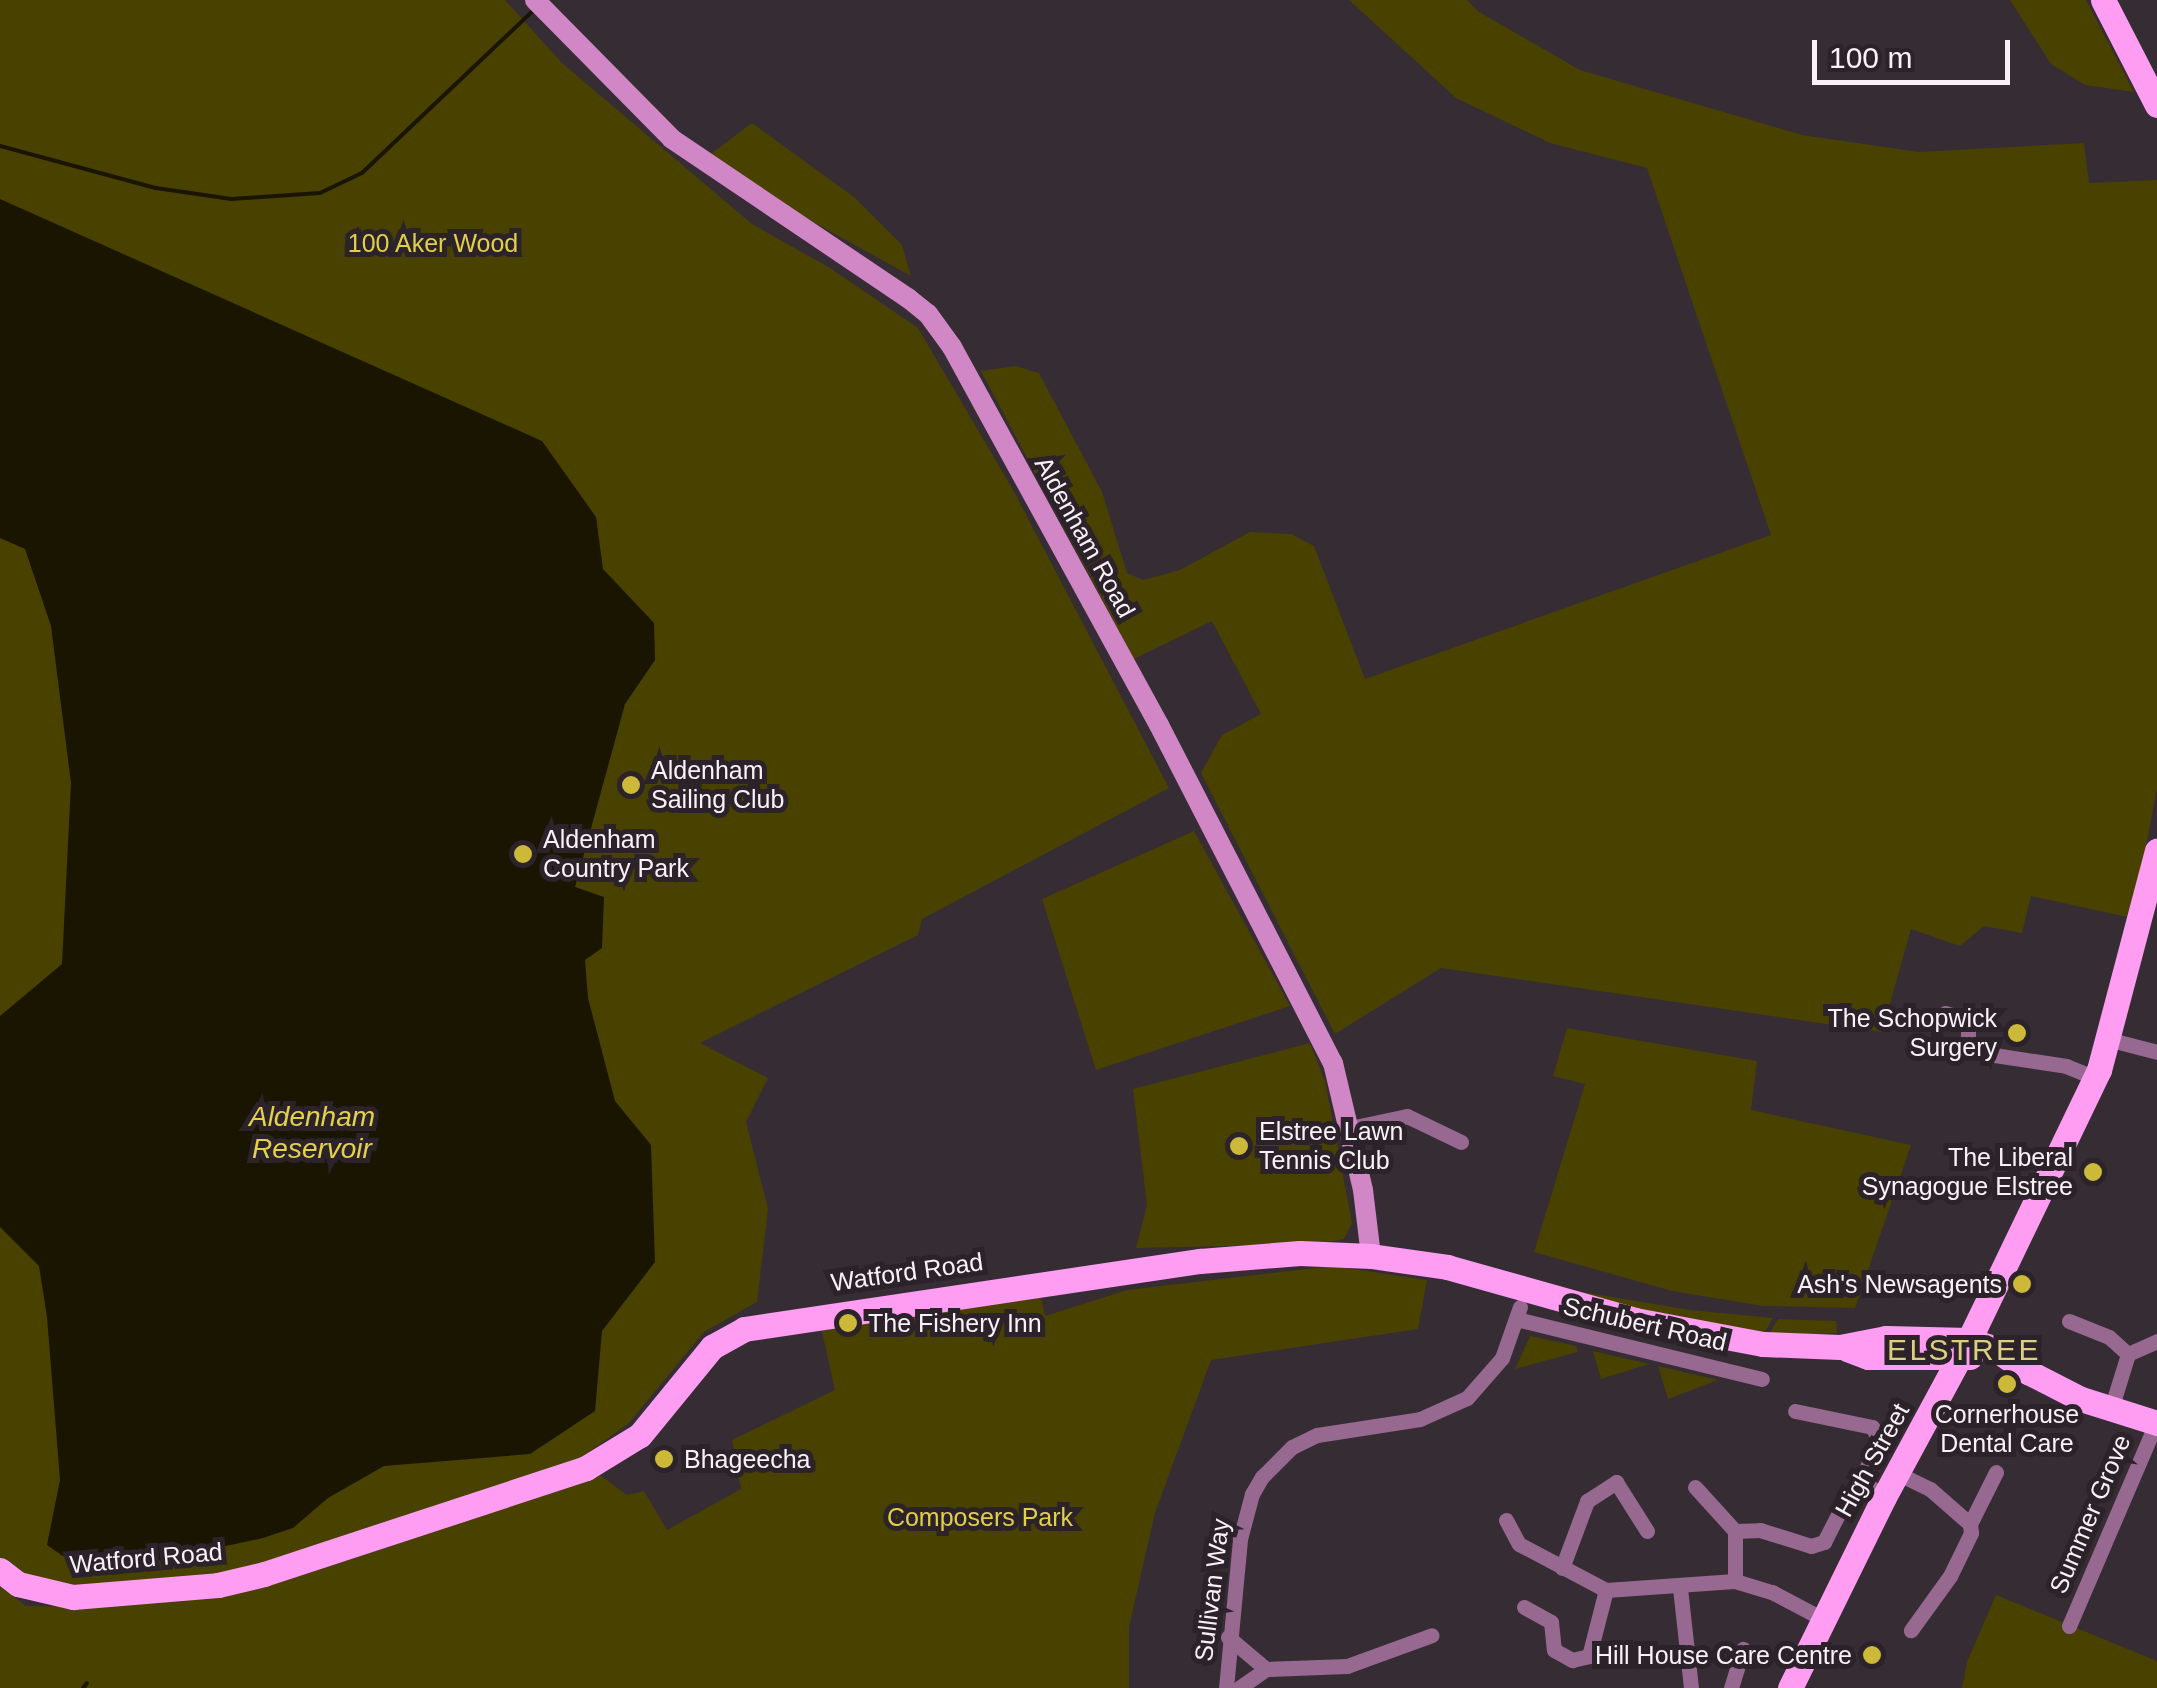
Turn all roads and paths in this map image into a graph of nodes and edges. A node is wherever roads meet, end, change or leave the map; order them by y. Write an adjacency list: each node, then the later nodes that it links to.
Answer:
1 (2103, 0): 3 (main road)
2 (539, 4): 9 (street, Aldenham Road)
3 (2157, 106)
4 (2157, 852): 6 (main road, High Street)
5 (1945, 1013): 8 (street)
6 (2110, 1040): 7 (street); 8 (main road, High Street)
7 (2157, 1052)
8 (2096, 1078): 14 (main road, High Street)
9 (1350, 1128): 10 (street); 11 (street, Aldenham Road)
10 (1462, 1142)
11 (1371, 1256): 16 (main road, Watford Road); 34 (main road, Watford Road)
12 (1518, 1313): 19 (street, Schubert Road); 43 (street, Sullivan Way)
13 (2069, 1321): 17 (street)
14 (1969, 1339): 16 (main road, Watford Road); 18 (main road, Watford Road); 20 (main road, High Street); 21 (main road)
15 (2157, 1340): 17 (street)
16 (1840, 1347): 18 (main road, Watford Road)
17 (2128, 1354): 21 (street)
18 (1909, 1360): 20 (main road)
19 (1762, 1379)
20 (1937, 1403): 25 (main road, High Street)
21 (2111, 1409): 23 (main road)
22 (1795, 1411): 27 (street)
23 (2157, 1423): 40 (street, Summer Grove)
24 (1996, 1472): 30 (street)
25 (1897, 1473): 27 (main road, High Street); 30 (street)
26 (1695, 1487): 32 (street)
27 (1884, 1497): 39 (main road, High Street)
28 (1845, 1501): 32 (street)
29 (1506, 1520): 33 (street)
30 (1970, 1528): 41 (street)
31 (1647, 1531): 33 (street)
32 (1735, 1531): 35 (street)
33 (1562, 1568): 37 (street)
34 (0, 1570)
35 (1734, 1581): 36 (street); 39 (street)
36 (1680, 1588): 37 (street); 48 (street)
37 (1606, 1590): 38 (street)
38 (1524, 1606)
39 (1822, 1620): 50 (main road, High Street)
40 (2069, 1626)
41 (1911, 1630)
42 (1432, 1636): 45 (street)
43 (1228, 1637): 45 (street); 46 (street, Sullivan Way)
44 (1743, 1648): 49 (street)
45 (1266, 1669): 47 (street)
46 (1226, 1688)
47 (1240, 1688)
48 (1691, 1688)
49 (1731, 1688)
50 (1790, 1688)

